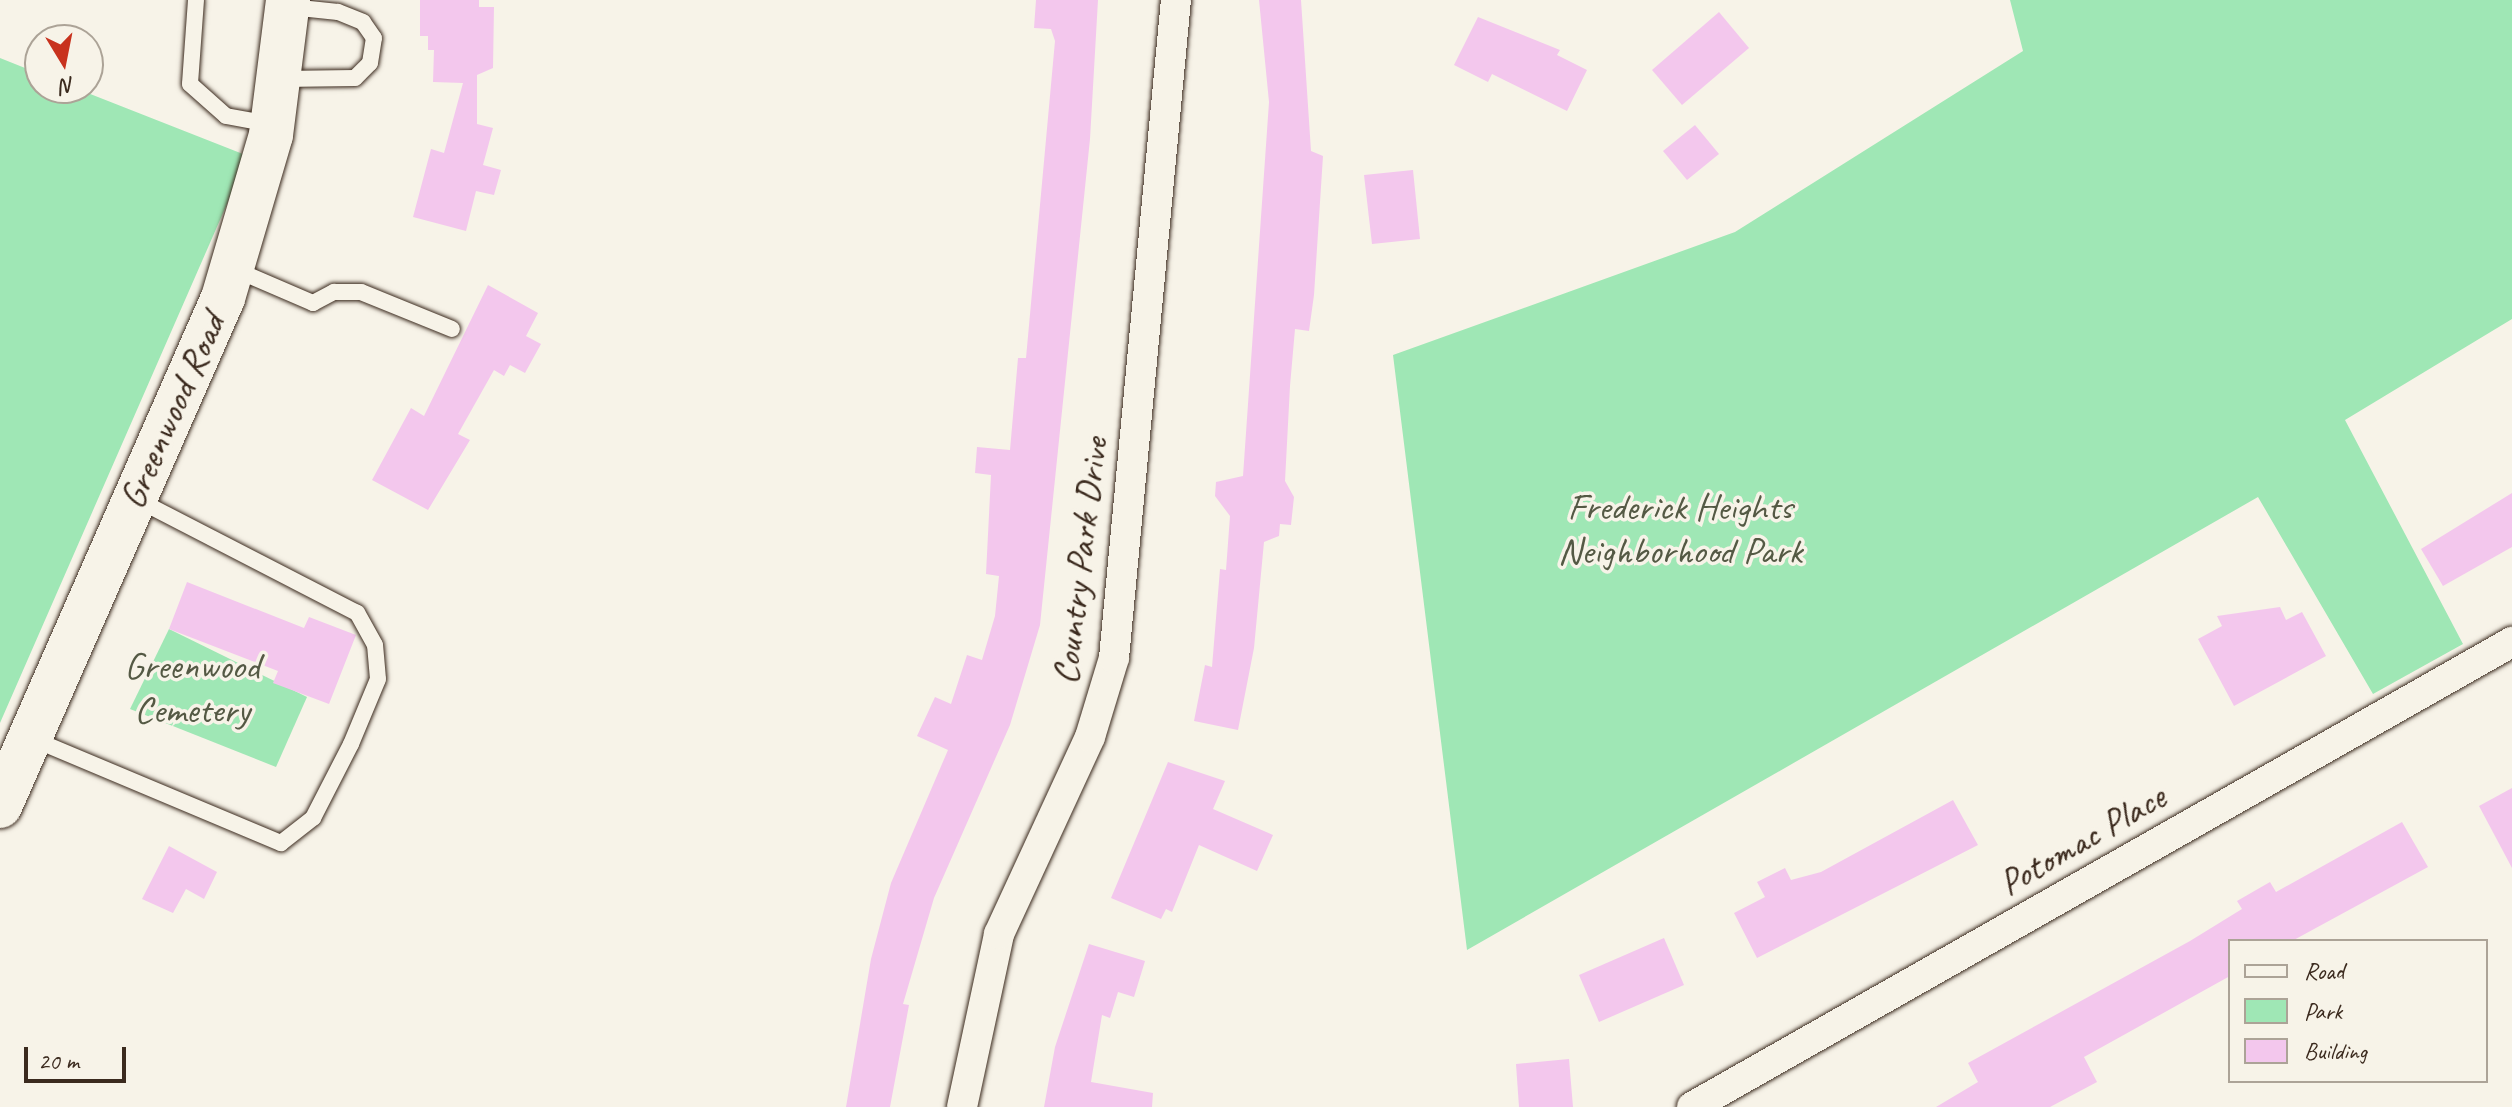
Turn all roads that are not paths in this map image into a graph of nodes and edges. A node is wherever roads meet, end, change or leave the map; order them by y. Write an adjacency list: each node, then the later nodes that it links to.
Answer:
1 (196, 0): 5 (lane)
2 (1176, 0): 12 (street, Country Park Drive)
3 (288, 3): 4 (main road, Greenwood Road); 4 (lane)
4 (281, 79): 5 (main road, Greenwood Road)
5 (273, 124): 6 (main road, Greenwood Road)
6 (233, 269): 7 (lane); 8 (main road, Greenwood Road)
7 (452, 329)
8 (133, 498): 10 (main road, Greenwood Road); 10 (lane)
9 (2512, 642): 13 (street, Potomac Place)
10 (31, 739): 11 (main road, Greenwood Road)
11 (0, 806)
12 (962, 1107)
13 (1692, 1107)

